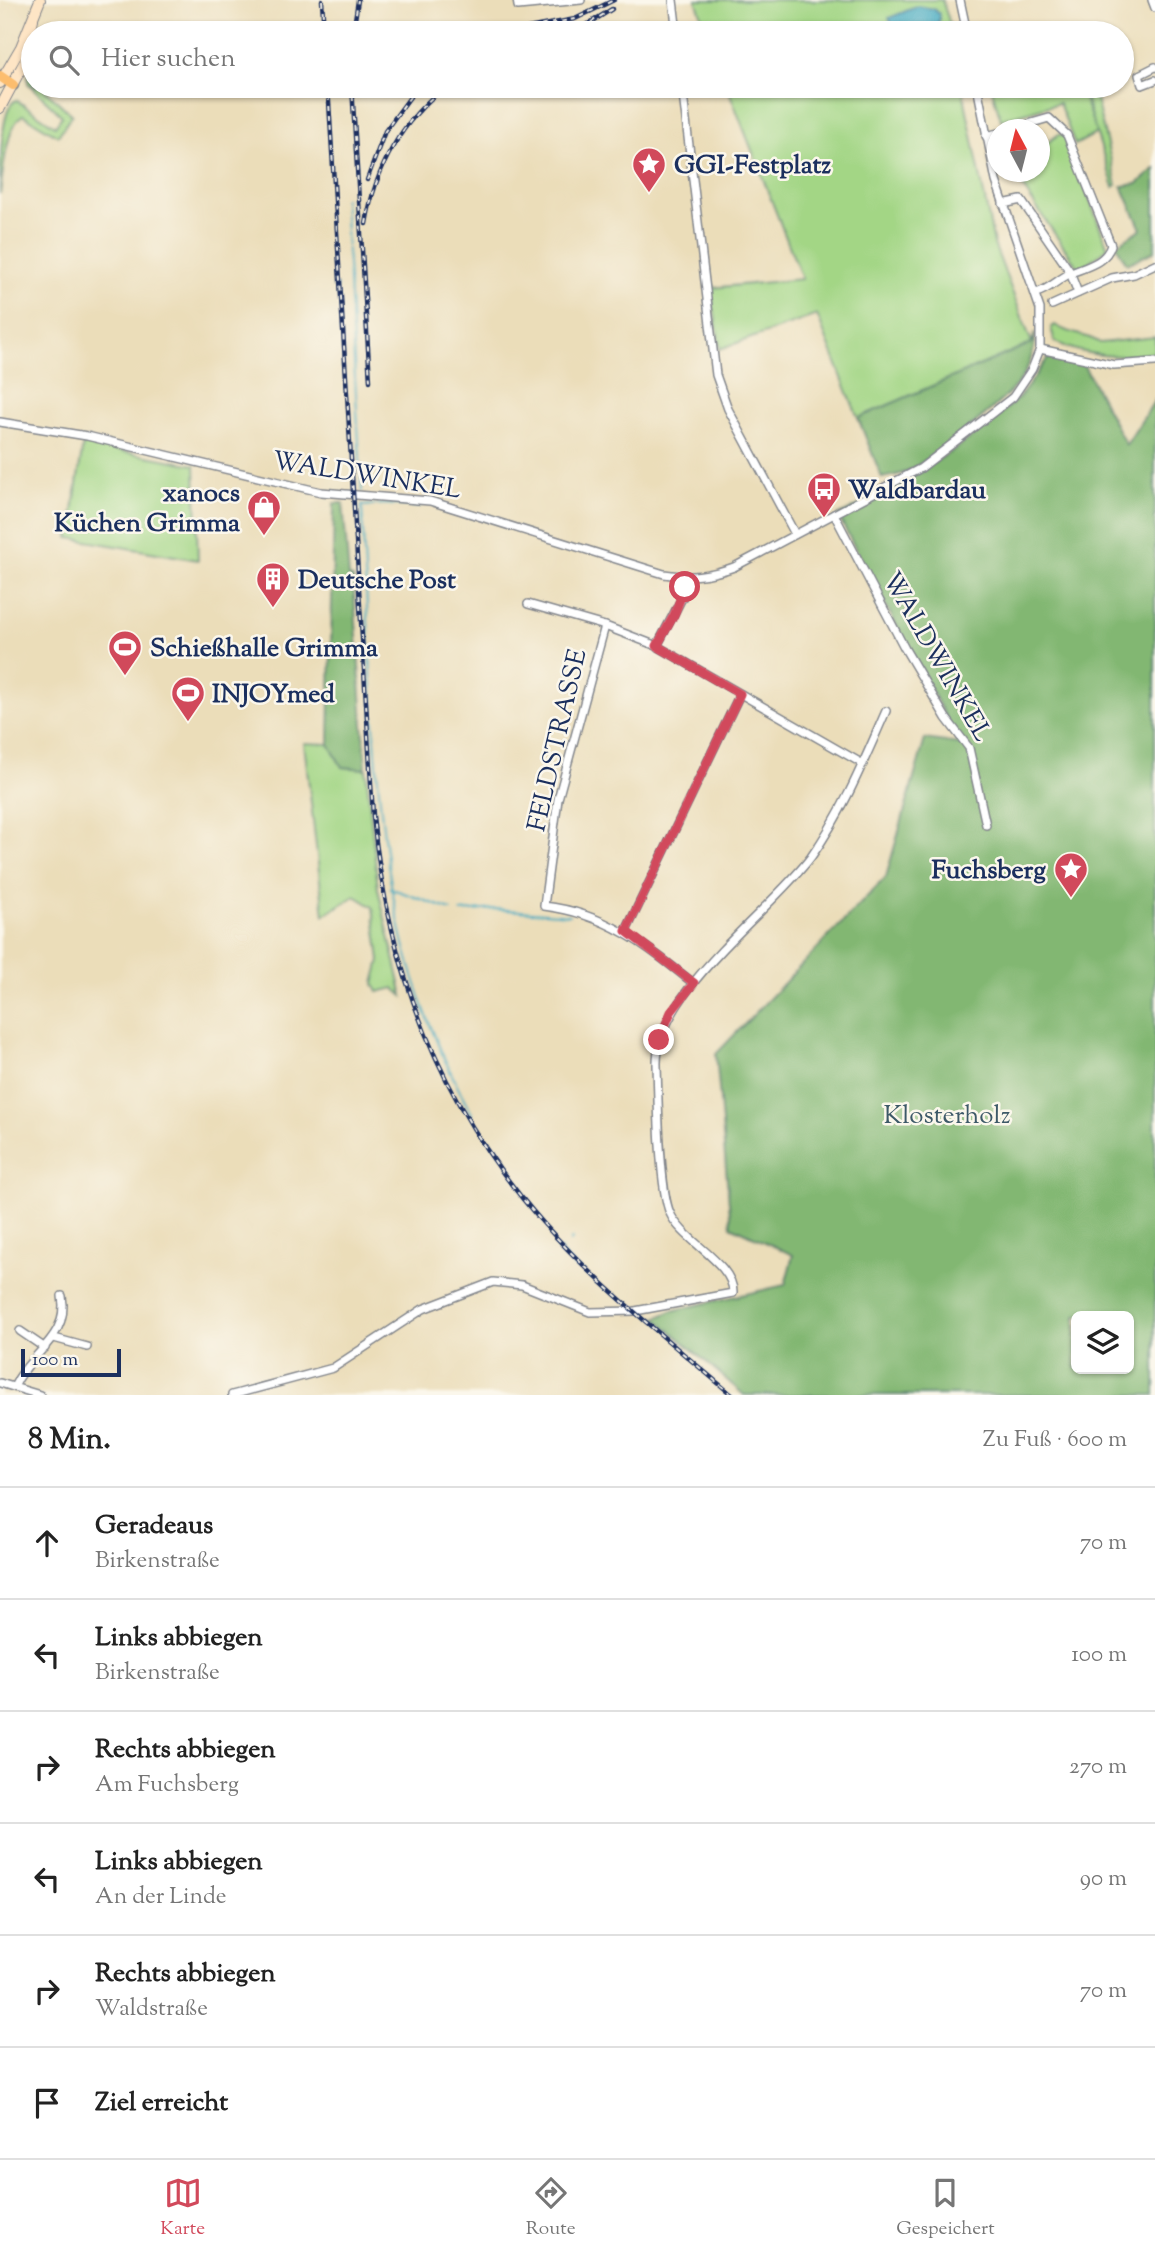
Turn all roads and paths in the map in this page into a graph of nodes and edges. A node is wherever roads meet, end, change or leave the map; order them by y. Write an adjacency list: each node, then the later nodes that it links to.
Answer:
1 (517, 0): 2 (street)
2 (581, 0)
3 (673, 0): 9 (street)
4 (960, 0): 10 (street)
5 (1152, 0): 7 (street)
6 (39, 2): 8 (main road)
7 (1155, 8)
8 (32, 21)
9 (676, 21)
10 (964, 21)
11 (21, 48): 14 (main road)
12 (1155, 67): 13 (street)
13 (1155, 80)
14 (7, 82): 17 (main road)
15 (683, 98): 30 (street)
16 (979, 98): 19 (street)
17 (0, 108)
18 (1046, 119): 22 (street)
19 (986, 136): 20 (street)
20 (1003, 204): 22 (street); 23 (street)
21 (1155, 264): 24 (street)
22 (1069, 274): 23 (street); 24 (street)
23 (1036, 293): 26 (street)
24 (1078, 293): 25 (street)
25 (1052, 305)
26 (1040, 349): 27 (street); 29 (street, WALDWINKEL)
27 (1155, 362)
28 (0, 422): 31 (street, WALDWINKEL)
29 (834, 514): 30 (street, WALDWINKEL); 38 (street, WALDWINKEL)
30 (795, 534): 31 (street, WALDWINKEL)
31 (686, 578): 34 (street)
32 (528, 604): 33 (street)
33 (605, 626): 34 (street); 39 (street, FELDSTRASSE)
34 (657, 646): 35 (street)
35 (740, 694): 37 (street); 39 (street)
36 (886, 711): 37 (street)
37 (863, 764): 40 (street)
38 (986, 825)
39 (626, 931): 40 (street)
40 (694, 983): 49 (street)
41 (62, 1296): 43 (street)
42 (20, 1331): 44 (street)
43 (54, 1338): 44 (street); 45 (street)
44 (45, 1348): 47 (street)
45 (87, 1348)
46 (0, 1383): 47 (street)
47 (14, 1387): 48 (street)
48 (40, 1395)
49 (232, 1395)

